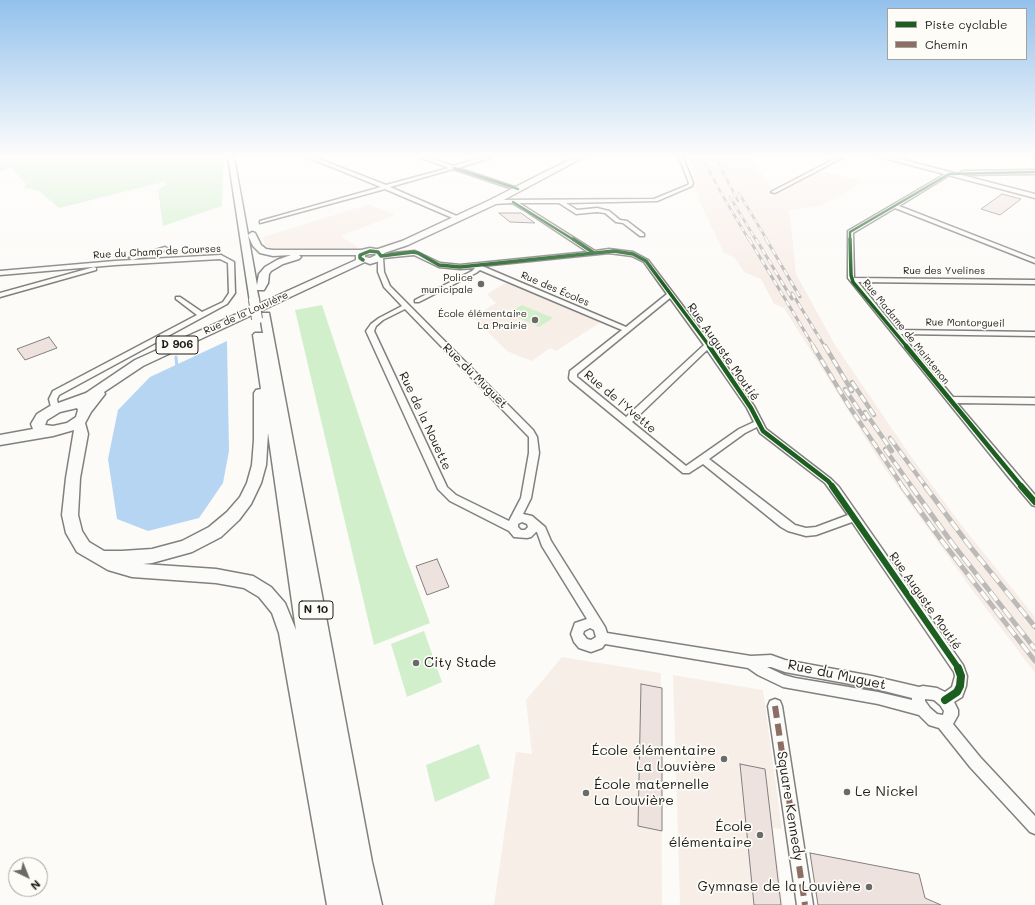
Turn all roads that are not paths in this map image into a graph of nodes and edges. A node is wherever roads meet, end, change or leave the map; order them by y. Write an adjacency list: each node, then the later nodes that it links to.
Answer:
1 (239, 199): 32 (main road, N 10)
2 (245, 199): 16 (main road, N 10)
3 (341, 199): 15 (street)
4 (413, 199): 14 (street)
5 (498, 199): 10 (main road)
6 (510, 199): 12 (street)
7 (657, 199): 9 (street)
8 (907, 199): 13 (street, Rue Madame de Maintenon)
9 (560, 201): 12 (street); 17 (street)
10 (492, 202): 11 (street); 14 (main road)
11 (513, 202): 12 (street); 20 (street)
12 (522, 202)
13 (895, 206): 23 (street); 28 (street, Rue Madame de Maintenon)
14 (457, 218): 21 (main road)
15 (262, 222)
16 (252, 235): 19 (main road); 32 (main road, N 10)
17 (642, 235)
18 (165, 249): 24 (street)
19 (326, 253): 22 (main road); 32 (main road)
20 (594, 253): 25 (street, Rue Auguste Moutié); 30 (street, Rue Auguste Moutié)
21 (380, 255): 22 (main road); 25 (street, Rue Auguste Moutié); 26 (street, Rue du Muguet)
22 (364, 258): 26 (street); 43 (main road, Rue de la Louvière / D 906)
23 (1035, 261)
24 (115, 263): 27 (street, Rue du Champ de Courses); 31 (street); 36 (street, Rue du Champ de Courses)
25 (477, 267): 34 (street); 38 (street, Rue des Écoles)
26 (380, 268): 35 (street, Rue du Muguet)
27 (0, 273)
28 (852, 280): 29 (street, Rue des Yvelines); 39 (street, Rue Madame de Maintenon)
29 (1035, 282)
30 (671, 294): 38 (street, Rue de l'Yvette); 41 (street, Rue Auguste Moutié)
31 (0, 295)
32 (258, 295): 37 (main road, N 10, bridge)
33 (178, 298): 36 (street)
34 (417, 301)
35 (405, 307): 57 (street, Rue du Muguet); 61 (street, Rue de la Nouette)
36 (202, 315): 47 (street, Rue du Champ de Courses)
37 (261, 317): 42 (main road, N 10); 78 (main road, N 10)
38 (627, 330): 50 (street, Rue de l'Yvette)
39 (895, 332): 40 (street, Rue Montorgueil); 44 (street, Rue Madame de Maintenon)
40 (1035, 334)
41 (708, 345): 50 (street); 51 (street, Rue Auguste Moutié)
42 (263, 365): 64 (main road); 77 (main road, N 10)
43 (111, 382): 46 (main road, Rue de la Louvière / D 906); 48 (main road, Rue de la Louvière / D 906)
44 (951, 400): 45 (street); 56 (street, Rue Madame de Maintenon)
45 (1035, 401)
46 (71, 404): 47 (main road, Rue de la Louvière); 48 (main road)
47 (55, 408): 52 (main road)
48 (85, 410): 49 (main road, Rue de la Louvière)
49 (77, 422): 52 (main road); 54 (main road)
50 (626, 422): 55 (street, Rue de l'Yvette)
51 (758, 423): 55 (street, Rue de l'Yvette); 59 (street, Rue Auguste Moutié)
52 (48, 427): 53 (main road); 54 (main road)
53 (0, 439)
54 (78, 448): 64 (main road)
55 (703, 459): 59 (street)
56 (1031, 493): 58 (street, Rue Madame de Maintenon)
57 (526, 498): 60 (street, Rue du Muguet); 61 (street, Rue du Muguet)
58 (1035, 502)
59 (854, 517): 71 (street, Rue Auguste Moutié)
60 (532, 522): 61 (street); 62 (street); 63 (street, Rue du Muguet)
61 (514, 524): 62 (street)
62 (527, 534): 63 (street)
63 (546, 543): 65 (street, Rue du Muguet)
64 (97, 556): 76 (main road)
65 (581, 601): 66 (street, Rue du Muguet); 67 (street, Rue du Muguet)
66 (582, 625): 67 (street); 68 (street)
67 (597, 626): 68 (street)
68 (602, 638): 69 (street, Rue du Muguet)
69 (750, 662): 70 (street, Rue du Muguet); 73 (street, Rue du Muguet)
70 (920, 694): 71 (street); 73 (street)
71 (945, 700): 74 (street)
72 (775, 706): 79 (street, Square Kennedy)
73 (921, 709): 74 (street)
74 (943, 722): 75 (street)
75 (1035, 827)
76 (340, 905)
77 (350, 905)
78 (369, 905)
79 (805, 905)

